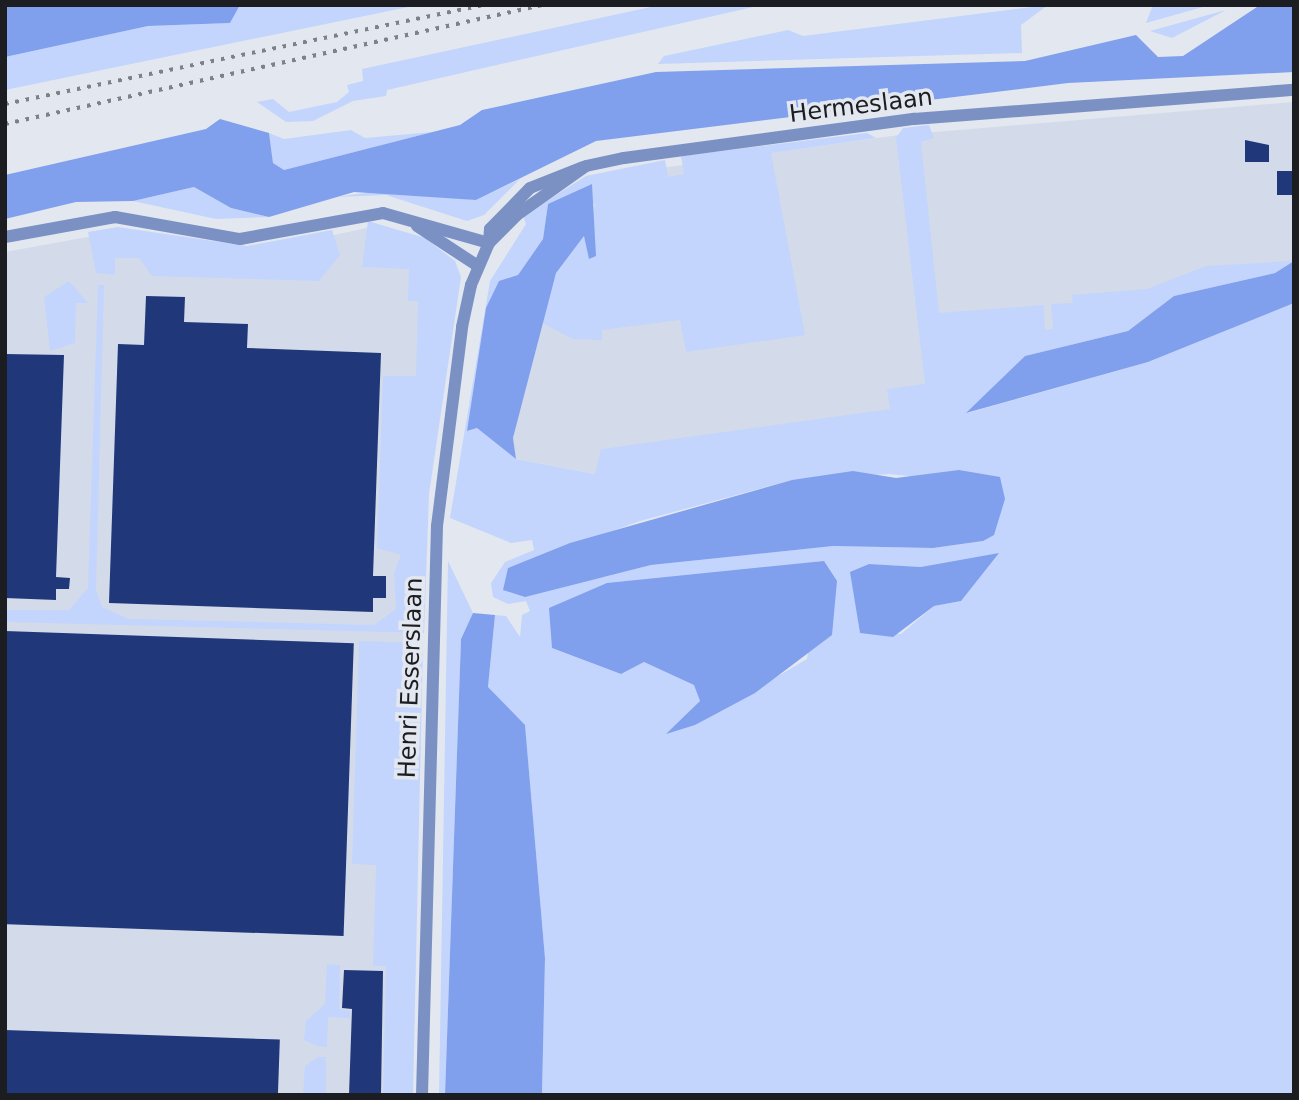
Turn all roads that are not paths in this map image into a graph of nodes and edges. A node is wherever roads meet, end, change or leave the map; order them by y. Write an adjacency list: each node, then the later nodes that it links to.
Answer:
1 (1294, 90): 4 (street, Hermeslaan)
2 (405, 218): 3 (street); 4 (street); 5 (street)
3 (5, 237)
4 (489, 243): 5 (street)
5 (478, 267): 6 (street, Henri Esserslaan)
6 (422, 1095)

